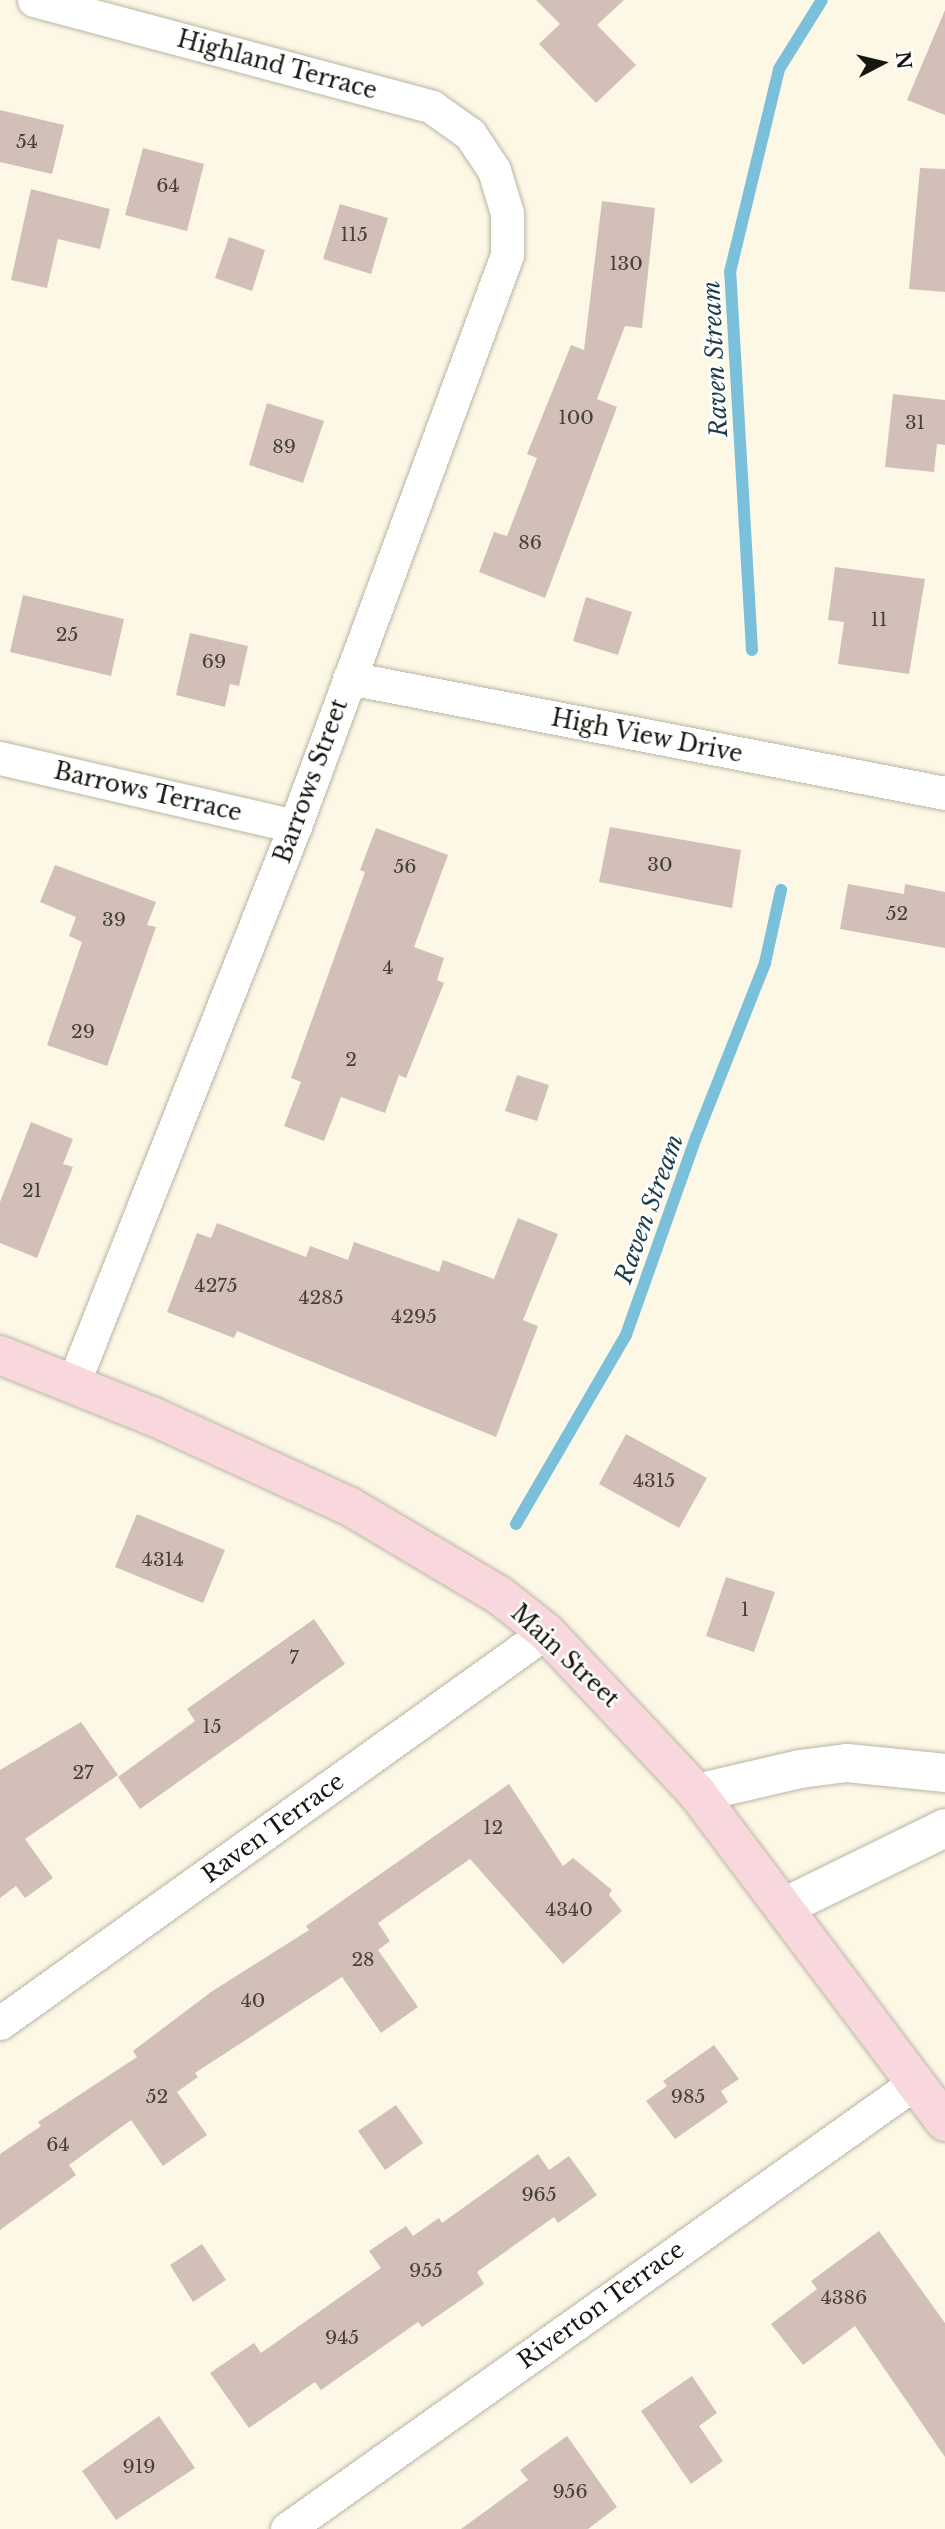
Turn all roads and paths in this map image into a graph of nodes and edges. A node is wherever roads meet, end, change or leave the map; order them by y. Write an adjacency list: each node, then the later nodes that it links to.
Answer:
1 (34, 0): 2 (street, Highland Terrace)
2 (494, 170): 3 (street, Barrows Street)
3 (349, 678): 5 (street, High View Drive); 6 (street, Barrows Street)
4 (0, 758): 6 (street, Barrows Terrace)
5 (945, 793)
6 (295, 826): 8 (street, Barrows Street)
7 (0, 1355): 8 (main road, Main Street)
8 (73, 1384): 9 (main road, Main Street)
9 (546, 1632): 11 (main road, Main Street); 14 (street, Raven Terrace)
10 (945, 1773): 11 (street)
11 (697, 1793): 13 (main road, Main Street)
12 (945, 1828): 13 (street)
13 (784, 1908): 15 (main road, Main Street)
14 (0, 2023)
15 (916, 2082): 16 (main road, Main Street); 17 (street, Riverton Terrace)
16 (945, 2122)
17 (287, 2529)

